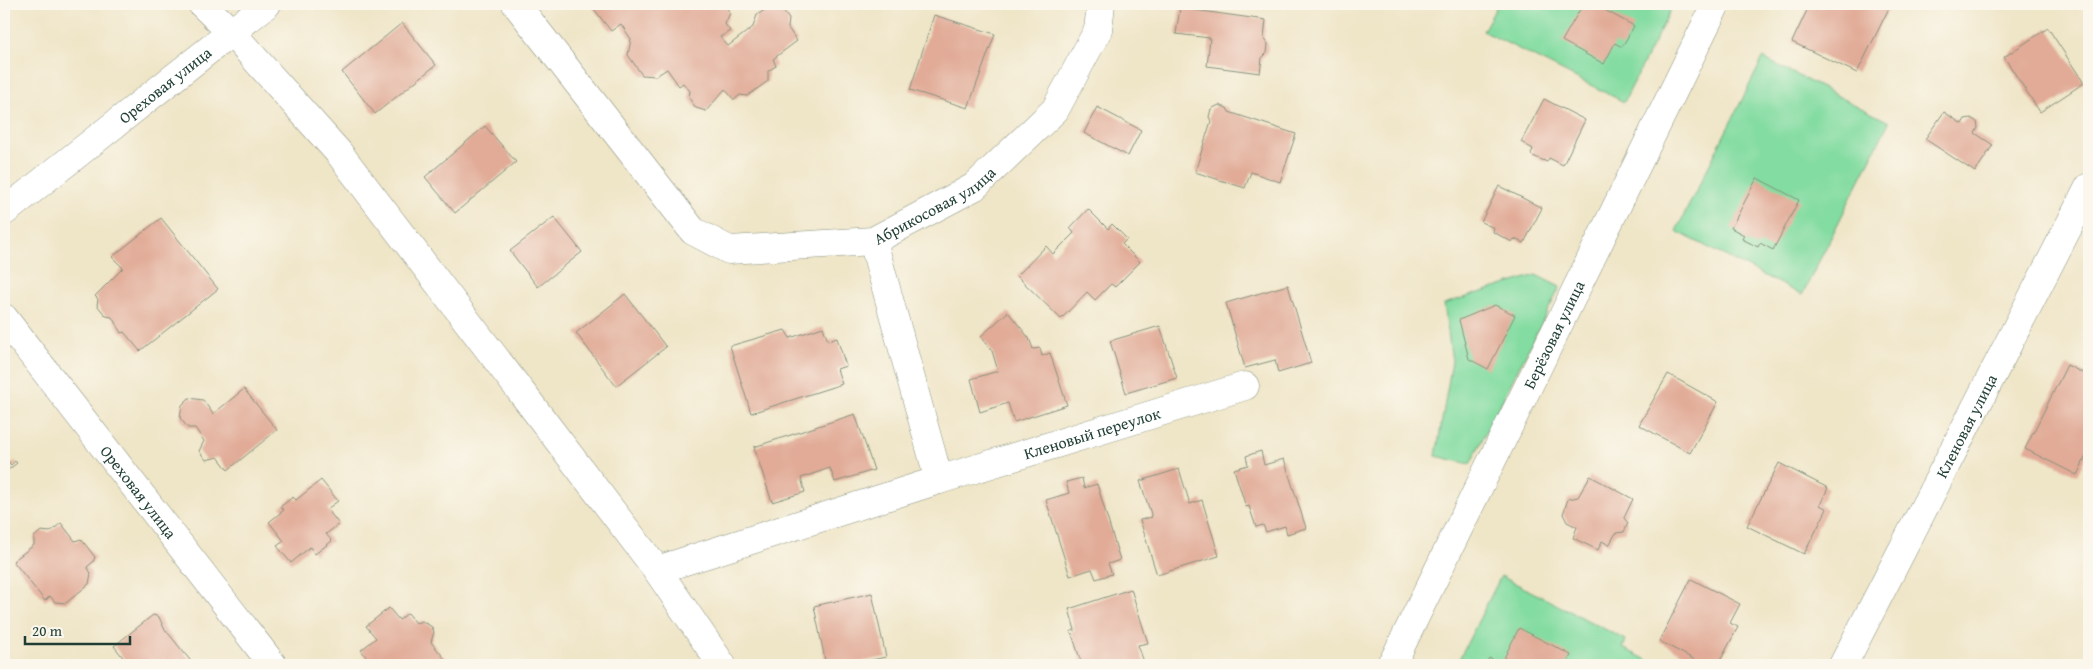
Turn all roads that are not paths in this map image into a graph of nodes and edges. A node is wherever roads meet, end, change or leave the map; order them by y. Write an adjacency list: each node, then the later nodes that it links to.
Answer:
1 (202, 4): 6 (street)
2 (267, 4): 6 (street)
3 (516, 4): 9 (street, Абрикосовая улица)
4 (1101, 4): 9 (street, Абрикосовая улица)
5 (1716, 4): 16 (street, Берёзовая улица)
6 (232, 32): 8 (street, Ореховая улица); 13 (street)
7 (2089, 187): 17 (street, Кленовая улица)
8 (4, 212)
9 (873, 241): 12 (street)
10 (4, 318): 14 (street, Ореховая улица)
11 (1245, 386): 12 (street, Кленовый переулок)
12 (939, 480): 13 (street, Кленовый переулок)
13 (658, 570): 15 (street)
14 (273, 665)
15 (722, 665)
16 (1390, 665)
17 (1843, 665)

